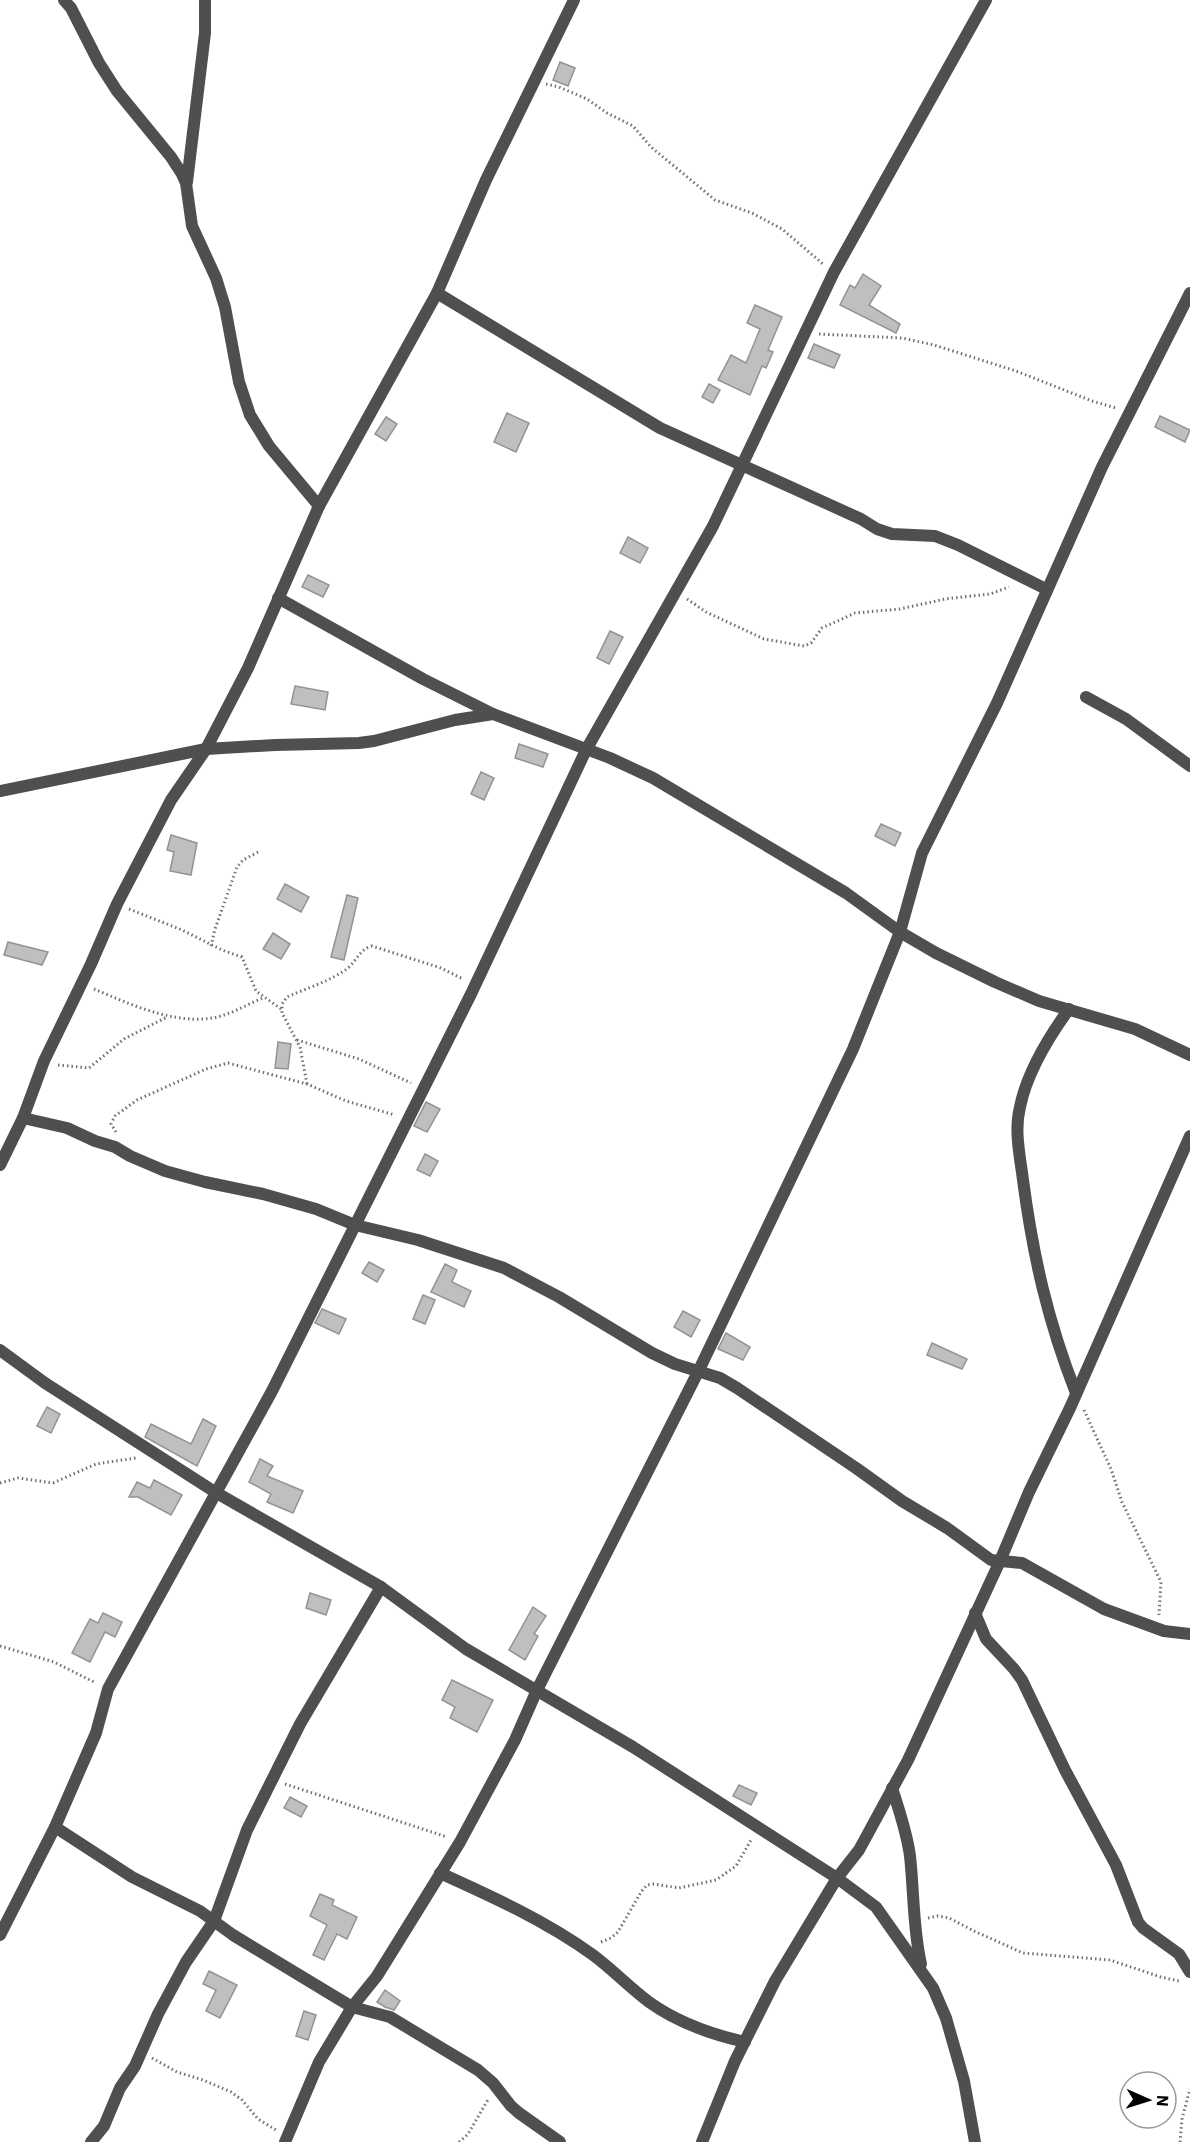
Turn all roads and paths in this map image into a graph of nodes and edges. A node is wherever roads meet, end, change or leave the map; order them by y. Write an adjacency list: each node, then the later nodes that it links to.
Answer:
1 (205, 0): 6 (street)
2 (574, 0): 5 (street)
3 (986, 0): 7 (street)
4 (69, 3): 6 (street)
5 (536, 82): 7 (path); 8 (street)
6 (186, 183): 13 (street)
7 (834, 272): 10 (street)
8 (437, 293): 12 (street); 13 (street)
9 (1190, 293): 11 (street)
10 (805, 333): 11 (path); 12 (street)
11 (1129, 412): 15 (street)
12 (741, 464): 14 (street); 16 (street)
13 (319, 506): 17 (street)
14 (1028, 579): 15 (street); 16 (path)
15 (1046, 589): 26 (street)
16 (676, 592): 21 (street)
17 (278, 598): 19 (street); 20 (street)
18 (1086, 697): 22 (street)
19 (493, 714): 20 (street); 21 (street)
20 (206, 749): 23 (street); 25 (street)
21 (586, 750): 26 (street); 29 (street)
22 (1190, 766)
23 (0, 791)
24 (260, 851): 27 (path)
25 (117, 904): 27 (path); 28 (street)
26 (900, 932): 32 (street); 46 (street)
27 (211, 946): 30 (path)
28 (81, 984): 33 (path); 36 (street)
29 (475, 985): 31 (path); 38 (street)
30 (262, 998): 31 (path); 33 (path)
31 (281, 1009): 34 (path)
32 (1069, 1009): 35 (street); 47 (street)
33 (167, 1017): 36 (path)
34 (297, 1040): 37 (path); 38 (path)
35 (1190, 1055)
36 (44, 1061): 39 (street)
37 (307, 1084): 40 (path); 42 (path)
38 (424, 1089): 40 (street)
39 (23, 1118): 42 (street); 43 (street)
40 (408, 1119): 44 (street)
41 (1190, 1136): 47 (street)
42 (120, 1150): 44 (street)
43 (0, 1165)
44 (355, 1225): 46 (street); 50 (street)
45 (0, 1350): 48 (street)
46 (699, 1370): 51 (street); 58 (street)
47 (1076, 1393): 51 (street); 54 (path)
48 (162, 1458): 49 (path); 50 (street)
49 (0, 1483)
50 (215, 1492): 52 (street); 57 (street)
51 (1000, 1561): 53 (street); 54 (street)
52 (381, 1587): 58 (street); 59 (street)
53 (975, 1613): 60 (street); 71 (street)
54 (1156, 1628): 55 (street)
55 (1190, 1635)
56 (0, 1646): 57 (path)
57 (108, 1689): 61 (street)
58 (537, 1690): 62 (street); 63 (street)
59 (272, 1780): 63 (path); 66 (street)
60 (892, 1788): 65 (street); 67 (street)
61 (55, 1827): 66 (street); 68 (street)
62 (759, 1828): 65 (street); 69 (path)
63 (460, 1842): 64 (street)
64 (440, 1873): 69 (street); 72 (street)
65 (837, 1878): 70 (street); 73 (street)
66 (214, 1921): 72 (street); 74 (street)
67 (915, 1930): 70 (street); 71 (path)
68 (0, 1935)
69 (580, 1946): 73 (street)
70 (922, 1972): 82 (street)
71 (1187, 1977)
72 (352, 2007): 75 (street); 77 (street)
73 (745, 2042): 81 (street)
74 (139, 2056): 77 (path); 78 (street)
75 (497, 2086): 79 (path); 80 (street)
76 (1190, 2090): 83 (path)
77 (287, 2139)
78 (91, 2142)
79 (459, 2142)
80 (560, 2142)
81 (702, 2142)
82 (975, 2142)
83 (1180, 2142)

